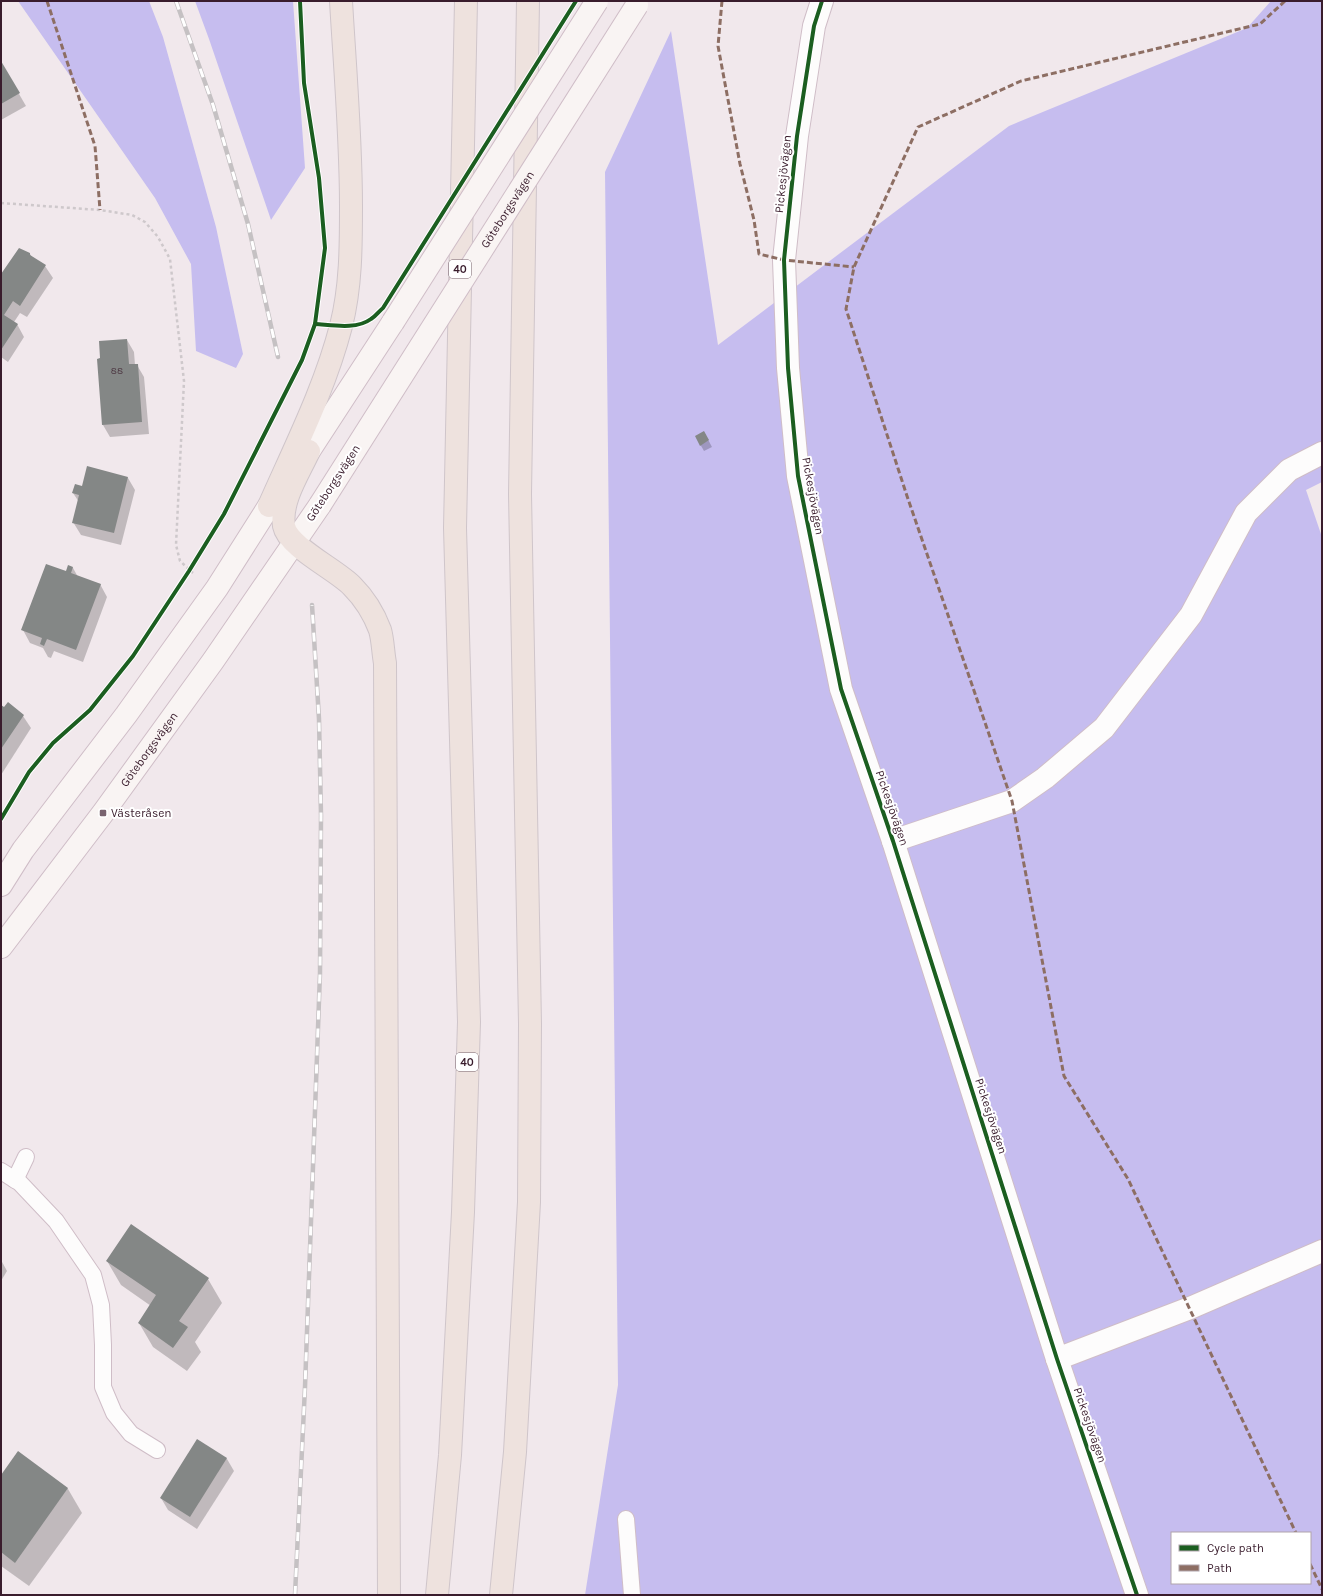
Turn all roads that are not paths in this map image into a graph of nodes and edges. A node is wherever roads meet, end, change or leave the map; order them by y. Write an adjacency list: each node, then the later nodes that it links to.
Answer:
1 (341, 1): 9 (highway)
2 (466, 1): 22 (highway, 40)
3 (528, 1): 23 (highway)
4 (597, 1): 7 (main road, bridge)
5 (822, 1): 11 (street, Pickesjövägen)
6 (638, 3): 10 (main road, Göteborgsvägen, bridge)
7 (309, 451): 9 (main road); 10 (highway)
8 (1322, 453): 11 (street)
9 (269, 506): 12 (main road)
10 (294, 543): 13 (main road, Göteborgsvägen); 21 (highway)
11 (893, 841): 18 (street, Pickesjövägen)
12 (1, 885)
13 (1, 947)
14 (26, 1157): 16 (lane)
15 (1, 1171): 16 (lane)
16 (15, 1180): 19 (lane)
17 (1322, 1251): 18 (street)
18 (1057, 1359): 25 (street, Pickesjövägen)
19 (157, 1450)
20 (626, 1519): 24 (lane)
21 (389, 1595)
22 (437, 1595)
23 (501, 1595)
24 (632, 1595)
25 (1137, 1595)

